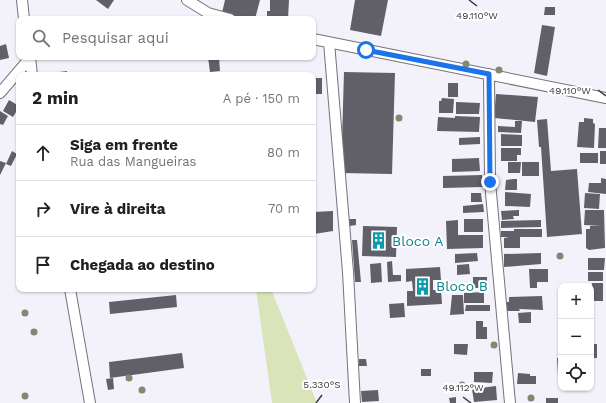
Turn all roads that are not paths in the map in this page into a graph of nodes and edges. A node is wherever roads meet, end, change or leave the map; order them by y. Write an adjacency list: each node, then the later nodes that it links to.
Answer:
1 (22, 0): 3 (street)
2 (187, 0): 4 (street)
3 (24, 16)
4 (219, 16)
5 (316, 40): 6 (street)
6 (329, 42): 12 (street); 17 (street)
7 (28, 60): 9 (street)
8 (30, 60): 10 (street)
9 (18, 72)
10 (32, 72)
11 (16, 74): 13 (street)
12 (489, 74): 14 (street); 18 (street)
13 (0, 93)
14 (606, 98)
15 (71, 292): 16 (street)
16 (90, 403)
17 (355, 403)
18 (510, 403)

